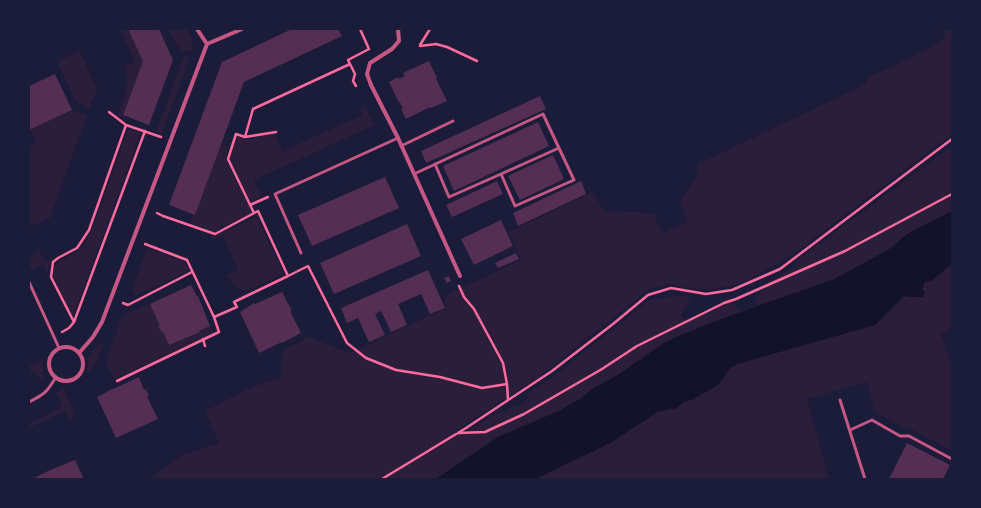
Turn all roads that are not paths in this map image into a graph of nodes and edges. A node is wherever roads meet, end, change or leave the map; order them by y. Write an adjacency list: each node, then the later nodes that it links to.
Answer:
1 (197, 29): 4 (street)
2 (242, 29): 4 (street)
3 (398, 29): 6 (street)
4 (207, 44): 16 (street)
5 (453, 121): 7 (lane)
6 (398, 138): 7 (street); 12 (lane)
7 (401, 146): 10 (street)
8 (559, 148): 9 (lane); 11 (lane); 11 (lane)
9 (435, 164): 10 (lane); 11 (lane)
10 (414, 174): 13 (street)
11 (501, 174)
12 (301, 253)
13 (460, 276)
14 (29, 282): 15 (lane)
15 (59, 348): 16 (street); 17 (street)
16 (79, 353): 17 (street)
17 (56, 377): 19 (lane)
18 (840, 400): 20 (lane)
19 (29, 402)
20 (850, 430): 21 (lane); 22 (lane)
21 (950, 458)
22 (865, 479)

